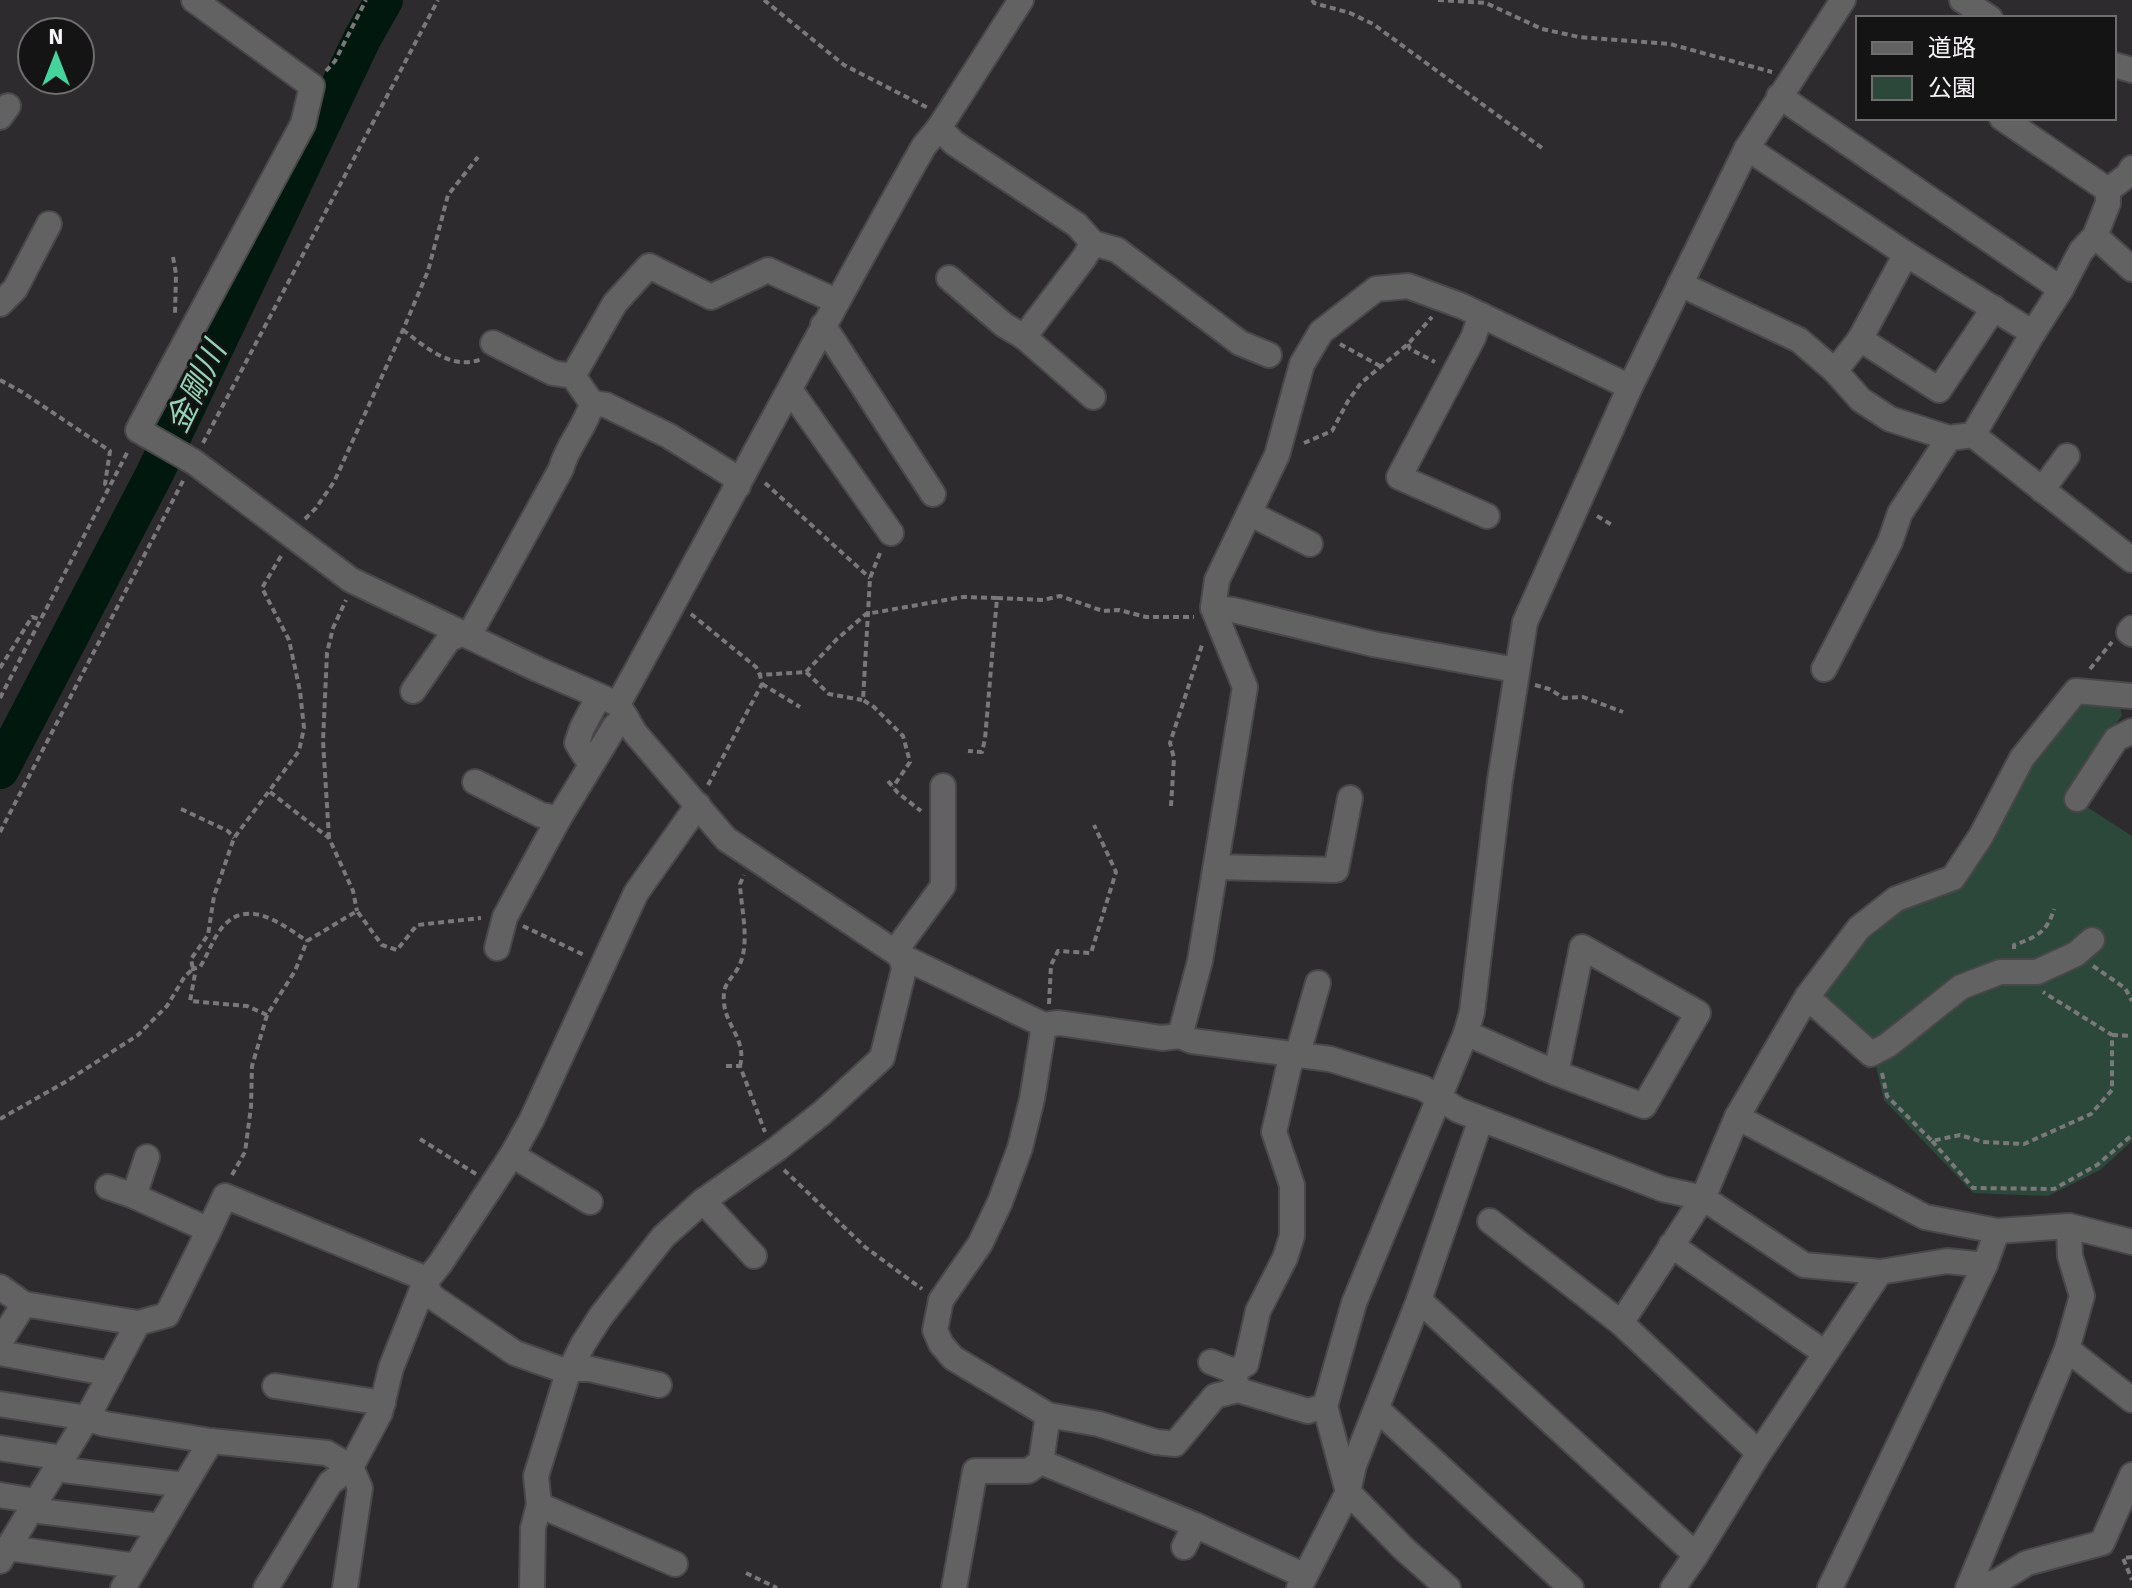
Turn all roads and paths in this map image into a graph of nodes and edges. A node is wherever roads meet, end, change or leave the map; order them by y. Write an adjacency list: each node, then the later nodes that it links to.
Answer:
1 (194, 0): 11 (street)
2 (366, 0): 11 (path)
3 (438, 0): 55 (path)
4 (764, 0): 14 (path)
5 (1021, 0): 14 (street)
6 (1312, 0): 15 (path)
7 (1438, 0): 12 (path)
8 (1962, 0): 10 (street)
9 (1847, 9): 12 (street)
10 (1987, 16)
11 (312, 86): 51 (street)
12 (1785, 88): 16 (street); 27 (street)
13 (2005, 120): 19 (street)
14 (939, 128): 22 (street); 29 (street)
15 (1542, 148)
16 (1747, 148): 23 (street); 26 (street)
17 (478, 157): 34 (path)
18 (2132, 168): 19 (street)
19 (2108, 190): 21 (street)
20 (49, 224): 30 (street)
21 (2095, 236): 24 (street); 27 (street)
22 (1093, 243): 37 (street); 41 (street)
23 (1906, 254): 31 (street); 38 (street)
24 (2132, 269)
25 (949, 278): 37 (street)
26 (1680, 284): 43 (street); 47 (street)
27 (2061, 289): 36 (street)
28 (1442, 299): 32 (street); 35 (street); 39 (path)
29 (836, 301): 33 (street); 45 (street)
30 (0, 304)
31 (1994, 308): 36 (street); 38 (street)
32 (1481, 315): 44 (street); 47 (street)
33 (823, 325): 48 (street); 59 (street)
34 (403, 330): 40 (path); 63 (path)
35 (1321, 332): 42 (path); 53 (street)
36 (2033, 333): 52 (street)
37 (1024, 337): 49 (street)
38 (1860, 339): 43 (street)
39 (1408, 344): 42 (path); 44 (path)
40 (500, 346): 45 (street)
41 (1269, 355)
42 (1380, 366): 53 (path)
43 (1835, 371): 52 (street)
44 (1455, 372): 61 (street)
45 (573, 376): 50 (street)
46 (0, 380): 57 (path)
47 (1630, 387): 79 (street)
48 (791, 391): 56 (street); 62 (street)
49 (1093, 397)
50 (592, 403): 56 (street); 74 (street)
51 (138, 430): 55 (street); 57 (path)
52 (1961, 437): 58 (street); 76 (street)
53 (1277, 455): 60 (street)
54 (2067, 456): 58 (street)
55 (194, 462): 63 (street); 104 (path)
56 (743, 478): 66 (path); 69 (street)
57 (109, 488): 72 (path)
58 (2042, 490): 65 (street)
59 (933, 494)
60 (1249, 513): 64 (street); 70 (street)
61 (1487, 516)
62 (891, 533): 66 (path)
63 (291, 535): 67 (street); 96 (path)
64 (1310, 544)
65 (2132, 560)
66 (870, 578): 71 (path)
67 (357, 583): 74 (street); 107 (path)
68 (997, 598): 70 (path); 71 (path); 90 (path)
69 (675, 601): 78 (path); 86 (street)
70 (1213, 608): 79 (street); 100 (path); 109 (street)
71 (866, 614): 77 (path); 85 (path)
72 (39, 619): 75 (path); 84 (path)
73 (2131, 631): 82 (path)
74 (460, 633): 81 (street); 86 (street)
75 (0, 668)
76 (1824, 669)
77 (806, 672): 78 (path); 85 (path)
78 (760, 675): 80 (path)
79 (1514, 678): 88 (path); 125 (street)
80 (762, 684): 87 (path); 99 (path)
81 (413, 691)
82 (2076, 691): 83 (street); 121 (street)
83 (2132, 696)
84 (0, 698)
85 (863, 700): 95 (path)
86 (614, 705): 91 (street); 91 (street); 99 (street)
87 (800, 707)
88 (1623, 712)
89 (2132, 731): 98 (street)
90 (968, 751)
91 (593, 760): 102 (street)
92 (888, 781): 95 (path)
93 (475, 782): 102 (street)
94 (943, 786): 105 (street)
95 (893, 787): 105 (path)
96 (270, 792): 106 (path); 107 (path)
97 (1350, 798): 109 (street)
98 (2077, 799)
99 (698, 805): 108 (street); 117 (street)
100 (1171, 806)
101 (181, 809): 106 (path)
102 (559, 818): 112 (street)
103 (1094, 825): 124 (path)
104 (0, 832)
105 (943, 832): 116 (street)
106 (234, 838): 118 (path)
107 (329, 838): 111 (path)
108 (754, 858): 116 (street); 132 (path)
109 (1217, 867): 127 (street)
110 (2054, 909): 119 (path)
111 (357, 911): 112 (path); 113 (path)
112 (505, 917): 115 (street); 117 (path)
113 (307, 941): 118 (path); 123 (path)
114 (2084, 947): 119 (street); 122 (path)
115 (497, 948)
116 (901, 956): 124 (street); 141 (street)
117 (603, 965): 142 (street)
118 (193, 969): 123 (path); 136 (path)
119 (2021, 972): 126 (path); 129 (street)
120 (1318, 983): 130 (street)
121 (1807, 997): 129 (street); 135 (street)
122 (2132, 1001)
123 (267, 1015): 147 (path)
124 (1044, 1025): 127 (street); 162 (street)
125 (1466, 1033): 133 (street); 134 (street)
126 (2112, 1035): 128 (path); 140 (path)
127 (1180, 1036): 130 (street)
128 (2132, 1036)
129 (1877, 1051): 140 (path)
130 (1296, 1055): 134 (street); 173 (street)
131 (726, 1066): 132 (path)
132 (740, 1066): 141 (path)
133 (1556, 1073): 133 (street)
134 (1440, 1098): 137 (street); 179 (street)
135 (1737, 1117): 148 (street); 154 (street)
136 (0, 1119)
137 (1481, 1119): 148 (street); 163 (street)
138 (2132, 1135): 140 (path)
139 (420, 1139): 144 (path)
140 (1932, 1141)
141 (778, 1148): 149 (street); 162 (path)
142 (512, 1155): 144 (street); 150 (street)
143 (147, 1157): 146 (street)
144 (493, 1184): 160 (street)
145 (108, 1187): 146 (street)
146 (134, 1196): 153 (street)
147 (225, 1196): 153 (street); 160 (street)
148 (1703, 1198): 156 (street); 159 (street)
149 (703, 1201): 157 (street); 171 (street)
150 (590, 1202)
151 (1490, 1221): 166 (street)
152 (2069, 1226): 154 (street); 155 (street); 168 (street)
153 (209, 1230): 165 (street)
154 (1997, 1231): 158 (street)
155 (2132, 1242)
156 (1671, 1245): 166 (street); 170 (street)
157 (754, 1256)
158 (1985, 1265): 159 (street); 213 (street)
159 (1880, 1272): 170 (street)
160 (425, 1282): 171 (street); 177 (street)
161 (0, 1287): 164 (street)
162 (941, 1300): 181 (street)
163 (1419, 1300): 180 (street); 197 (street)
164 (24, 1304): 165 (street); 167 (street)
165 (138, 1323): 172 (street)
166 (1621, 1323): 185 (street)
167 (0, 1342)
168 (2067, 1349): 176 (street); 214 (street)
169 (0, 1353): 172 (street)
170 (1825, 1353): 185 (street)
171 (572, 1370): 174 (street); 193 (street)
172 (111, 1374): 182 (street)
173 (1227, 1375): 179 (street); 181 (street)
174 (659, 1385)
175 (275, 1386): 177 (street)
176 (2132, 1400)
177 (383, 1403): 188 (street)
178 (0, 1404): 182 (street)
179 (1325, 1406): 191 (street)
180 (1377, 1409): 191 (street); 211 (street)
181 (1048, 1415): 186 (street)
182 (87, 1418): 183 (street); 187 (street)
183 (211, 1441): 188 (street); 190 (street)
184 (0, 1448): 187 (street)
185 (1759, 1453): 197 (street)
186 (1041, 1462): 203 (street); 209 (street)
187 (60, 1464): 190 (street); 194 (street)
188 (351, 1467): 205 (street); 206 (street)
189 (2132, 1475): 214 (street)
190 (184, 1485): 195 (street)
191 (1348, 1492): 203 (street); 210 (street)
192 (0, 1495): 194 (street)
193 (539, 1505): 199 (street); 207 (street)
194 (34, 1506): 195 (street); 196 (street)
195 (160, 1526): 200 (street)
196 (5, 1546): 200 (street)
197 (1696, 1555): 212 (street)
198 (2132, 1557): 202 (path)
199 (675, 1564)
200 (136, 1566): 204 (street)
201 (746, 1573): 208 (path)
202 (2132, 1580)
203 (1302, 1582)
204 (123, 1588)
205 (266, 1588)
206 (345, 1588)
207 (532, 1588)
208 (777, 1588)
209 (954, 1588)
210 (1448, 1588)
211 (1571, 1588)
212 (1673, 1588)
213 (1830, 1588)
214 (1971, 1588)

